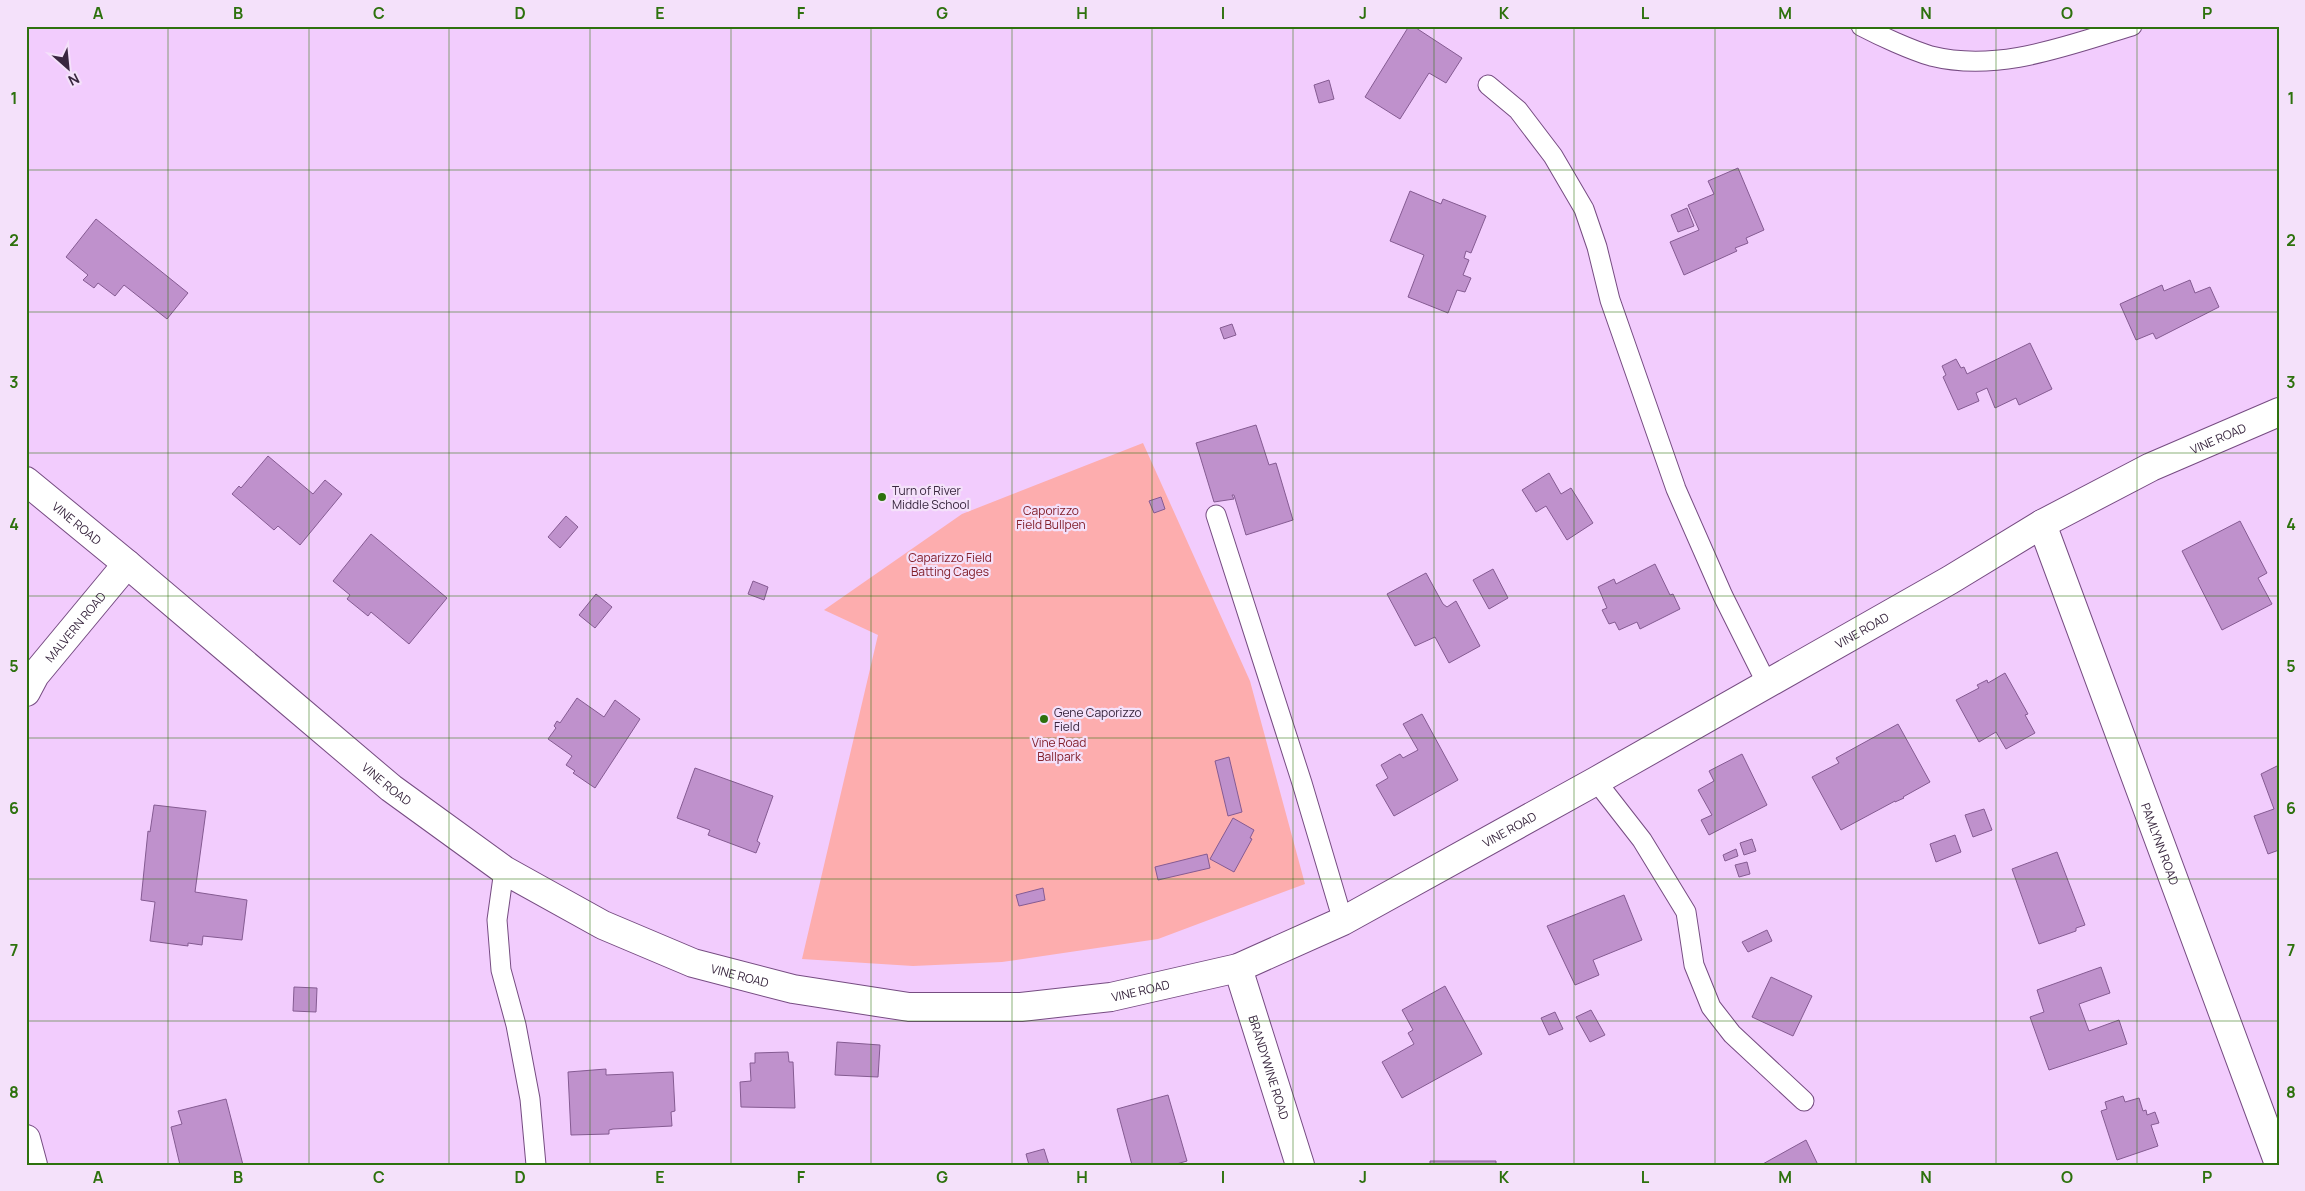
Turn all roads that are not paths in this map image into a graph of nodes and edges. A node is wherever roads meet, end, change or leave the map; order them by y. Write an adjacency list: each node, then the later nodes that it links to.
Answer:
1 (1861, 26): 2 (lane)
2 (2132, 26)
3 (1488, 86): 9 (lane)
4 (2279, 412): 7 (street, VINE ROAD)
5 (26, 481): 8 (street, VINE ROAD)
6 (1216, 515): 13 (lane)
7 (2042, 524): 9 (street, VINE ROAD); 17 (street, PAMLYNN ROAD)
8 (127, 564): 10 (street, MALVERN ROAD); 12 (street, VINE ROAD)
9 (1767, 684): 11 (street, VINE ROAD)
10 (26, 692)
11 (1596, 781): 13 (street, VINE ROAD); 15 (lane)
12 (504, 870): 14 (street, VINE ROAD); 19 (lane)
13 (1343, 921): 14 (street, VINE ROAD)
14 (1238, 968): 20 (street, BRANDYWINE ROAD)
15 (1804, 1100)
16 (26, 1139): 18 (street)
17 (2279, 1164)
18 (33, 1165)
19 (536, 1165)
20 (1300, 1165)

